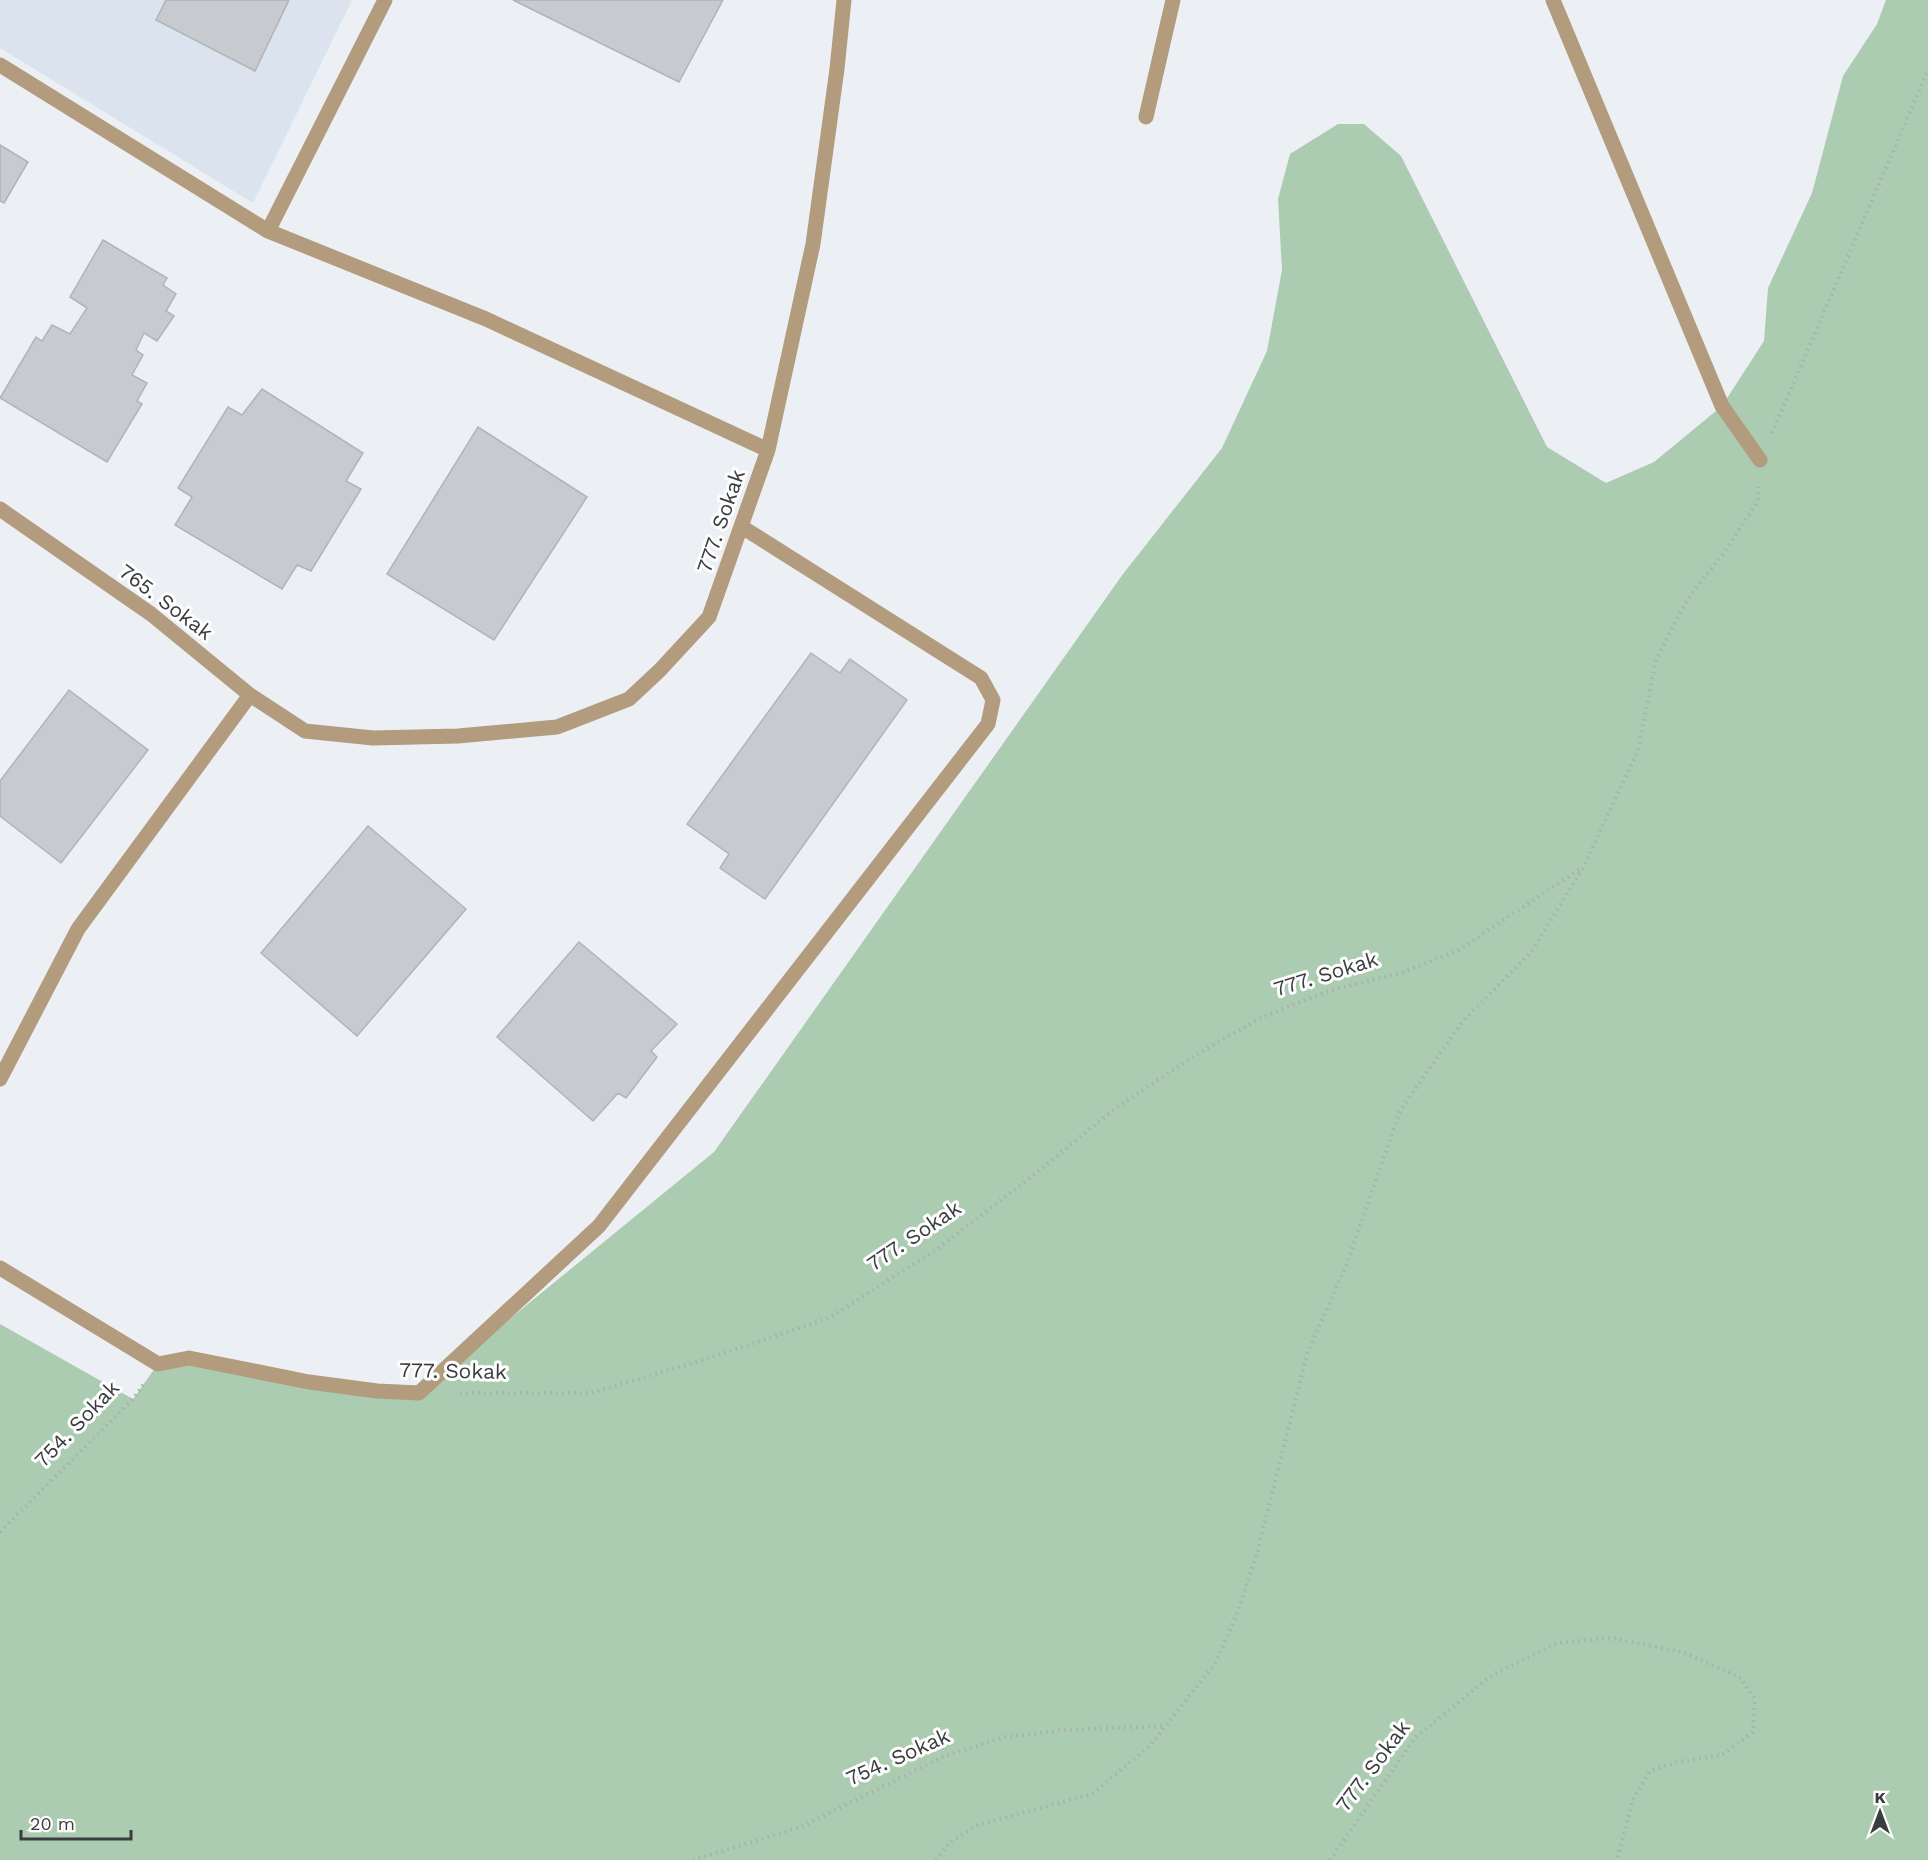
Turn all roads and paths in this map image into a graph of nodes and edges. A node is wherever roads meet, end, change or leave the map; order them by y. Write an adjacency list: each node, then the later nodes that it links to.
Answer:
1 (385, 0): 7 (street)
2 (844, 0): 8 (street, 777. Sokak)
3 (1173, 0): 6 (street)
4 (1553, 0): 9 (street)
5 (0, 65): 7 (street)
6 (1146, 117)
7 (268, 231): 8 (street)
8 (768, 450): 11 (street, 777. Sokak)
9 (1760, 460)
10 (0, 509): 12 (street, 765. Sokak)
11 (742, 527): 13 (street, 777. Sokak); 17 (street)
12 (250, 695): 13 (street, 765. Sokak); 14 (street)
13 (304, 731)
14 (0, 1079)
15 (0, 1268): 16 (street)
16 (158, 1364): 17 (street, 777. Sokak); 18 (path, 754. Sokak)
17 (419, 1393): 19 (path, 777. Sokak)
18 (0, 1532)
19 (1165, 1726): 20 (path, 754. Sokak); 21 (path)
20 (693, 1860)
21 (936, 1860)
22 (1330, 1860): 23 (path, 777. Sokak)
23 (1617, 1860)

